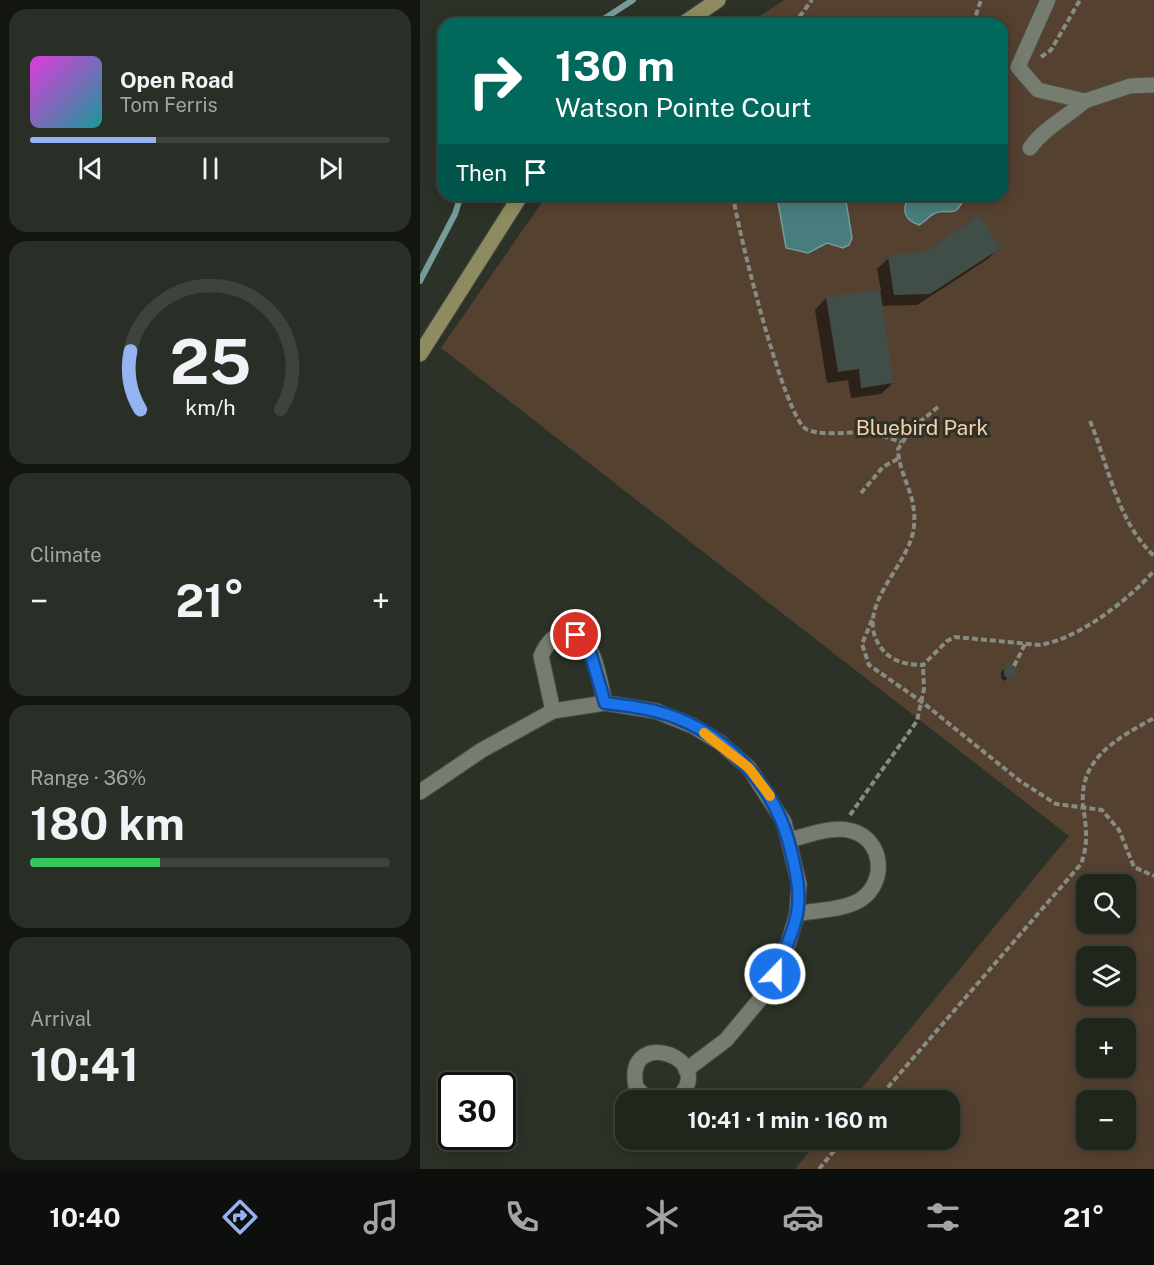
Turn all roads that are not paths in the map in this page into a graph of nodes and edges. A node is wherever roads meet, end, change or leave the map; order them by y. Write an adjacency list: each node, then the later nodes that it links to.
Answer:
1 (718, 0): 3 (street)
2 (1048, 0): 5 (street)
3 (692, 18)
4 (1154, 84): 5 (street)
5 (1085, 101): 6 (street)
6 (1030, 148)
7 (517, 201): 8 (street)
8 (420, 354)
9 (605, 703): 10 (street); 10 (street); 12 (street)
10 (553, 711): 11 (street)
11 (420, 792)
12 (789, 840): 13 (street); 13 (street)
13 (797, 914): 14 (street)
14 (687, 1070): 15 (street); 16 (street)
15 (639, 1090)
16 (684, 1090)

